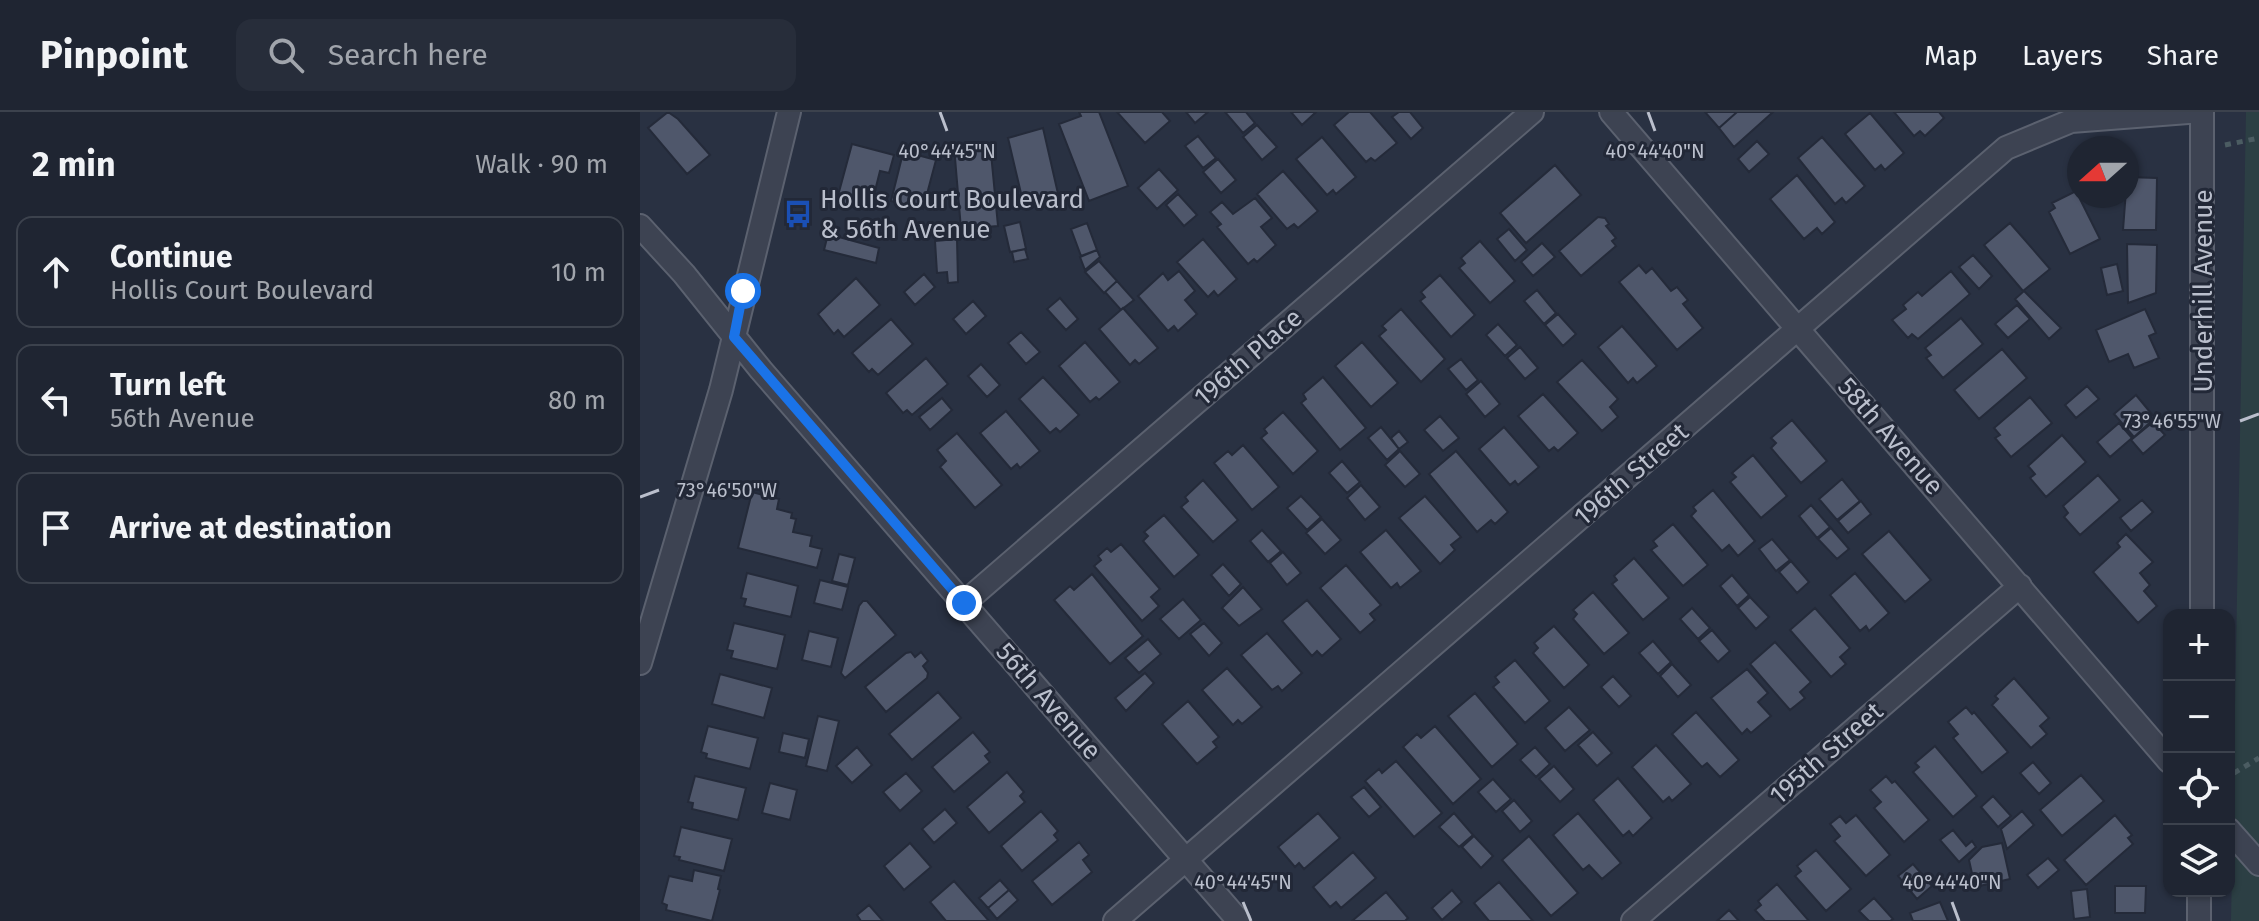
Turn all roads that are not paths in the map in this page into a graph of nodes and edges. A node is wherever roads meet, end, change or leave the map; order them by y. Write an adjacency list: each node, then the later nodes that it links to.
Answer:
1 (789, 112): 8 (street)
2 (1532, 112): 10 (street, 196th Place)
3 (1611, 112): 7 (street, 58th Avenue)
4 (2188, 112): 7 (street, 196th Street)
5 (2202, 112): 12 (street, Underhill Avenue)
6 (640, 226): 8 (street, 56th Avenue)
7 (1799, 329): 9 (street, 58th Avenue); 16 (street, 196th Street)
8 (734, 337): 10 (street, 56th Avenue); 11 (street)
9 (2020, 586): 14 (street, 58th Avenue); 21 (street, 195th Street)
10 (964, 603): 16 (street, 56th Avenue)
11 (648, 604): 13 (street)
12 (2202, 609)
13 (640, 663)
14 (2163, 754)
15 (2235, 837): 17 (street)
16 (1185, 859): 19 (street, 196th Street); 20 (street, 56th Avenue)
17 (2259, 864)
18 (2199, 897): 22 (street)
19 (1115, 921)
20 (1239, 921)
21 (1633, 921)
22 (2199, 921)

